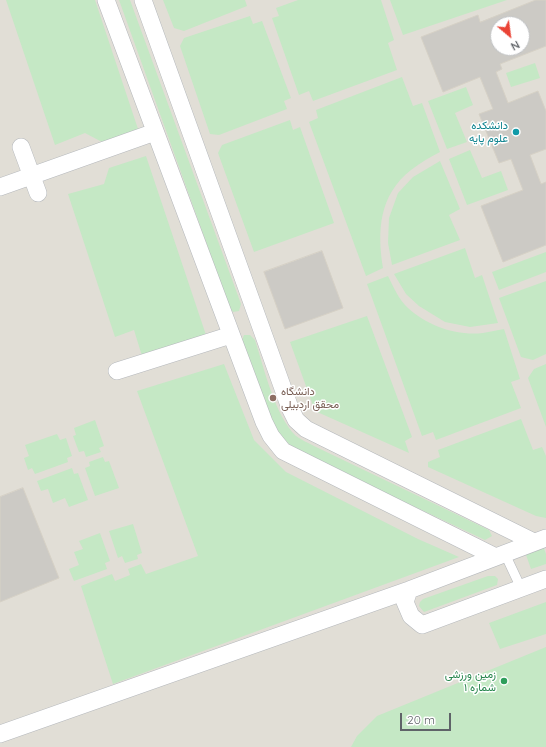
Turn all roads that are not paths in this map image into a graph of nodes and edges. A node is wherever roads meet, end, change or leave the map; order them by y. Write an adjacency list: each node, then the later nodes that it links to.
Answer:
1 (106, 0): 3 (street)
2 (143, 0): 10 (street)
3 (155, 132): 5 (street); 8 (street)
4 (21, 147): 5 (street)
5 (32, 176): 6 (street); 7 (street)
6 (0, 187)
7 (38, 193)
8 (231, 335): 9 (street); 11 (street)
9 (117, 371)
10 (540, 540): 11 (street)
11 (501, 555): 13 (lane); 14 (street)
12 (546, 579): 13 (street)
13 (520, 588): 14 (street)
14 (409, 590): 15 (street)
15 (0, 734)

